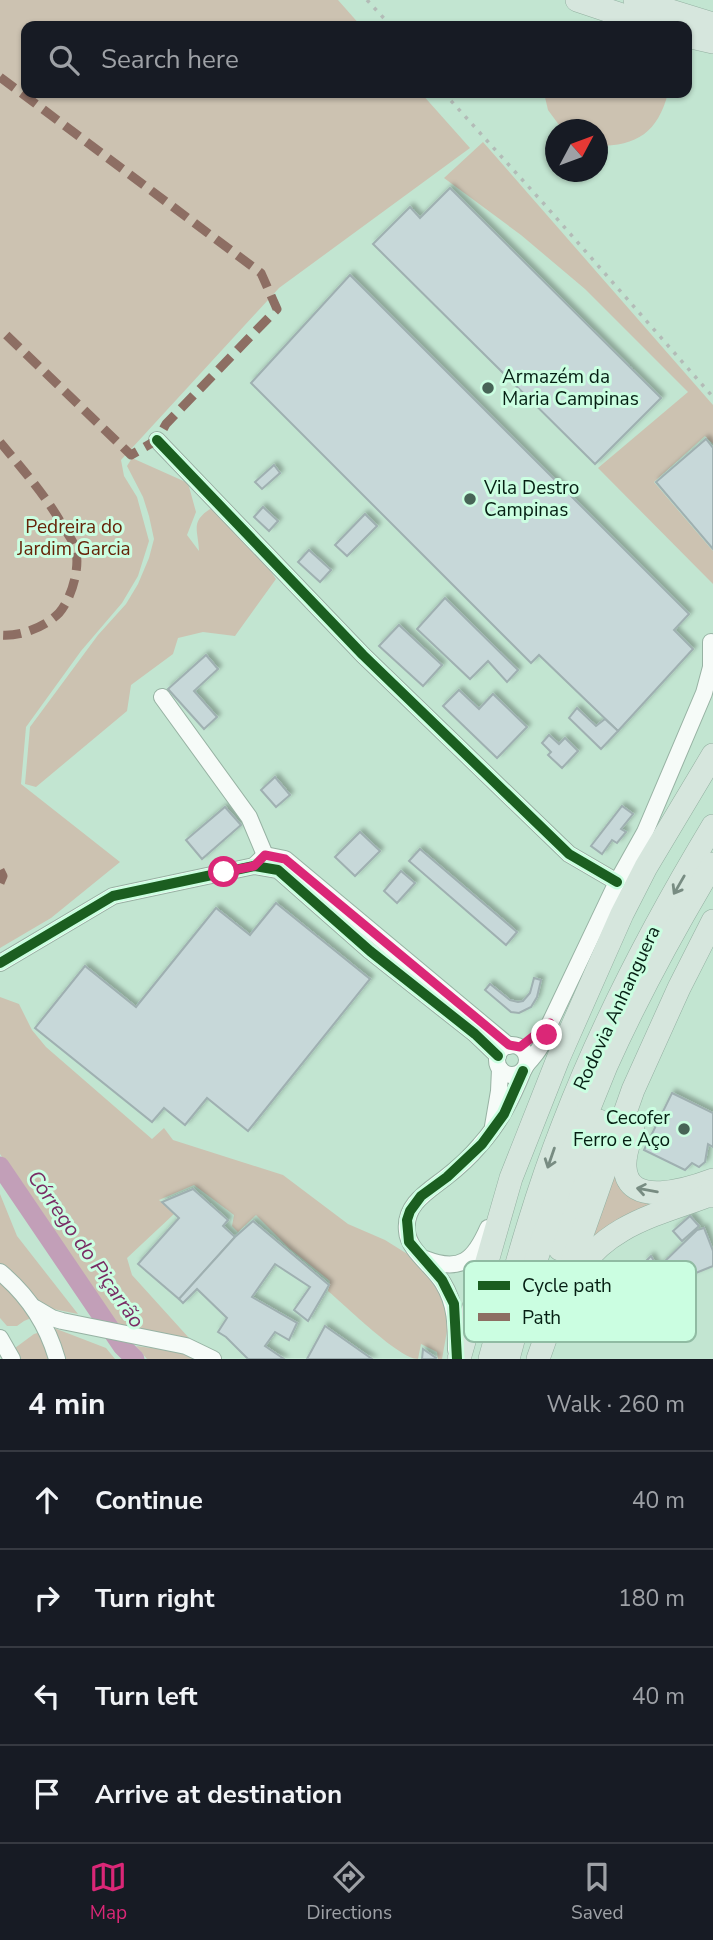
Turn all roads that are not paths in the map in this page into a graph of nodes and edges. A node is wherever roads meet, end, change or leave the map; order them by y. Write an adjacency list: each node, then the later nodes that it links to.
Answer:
1 (577, 0): 3 (highway)
2 (635, 0): 4 (highway)
3 (640, 21)
4 (713, 24)
5 (692, 37): 6 (highway)
6 (713, 42)
7 (157, 440): 16 (street)
8 (712, 638): 9 (street)
9 (709, 689): 16 (street)
10 (162, 697): 14 (street)
11 (713, 755): 18 (highway)
12 (713, 782): 18 (highway)
13 (713, 826): 32 (highway, Rodovia Anhanguera, one-way to 32)
14 (262, 863): 19 (street); 23 (street)
15 (713, 864): 20 (highway, Rodovia Anhanguera)
16 (617, 882): 22 (street)
17 (713, 921): 21 (highway)
18 (605, 956): 26 (highway)
19 (0, 963)
20 (655, 967): 33 (highway, Rodovia Anhanguera); 34 (highway)
21 (679, 988): 27 (highway, one-way to 21); 35 (highway)
22 (550, 1023): 23 (street); 24 (street)
23 (507, 1054): 24 (street); 24 (street); 25 (street)
24 (525, 1068): 25 (street)
25 (493, 1128): 29 (street)
26 (511, 1178): 30 (street); 31 (highway)
27 (713, 1180)
28 (713, 1196): 36 (highway)
29 (425, 1259): 37 (street); 48 (street)
30 (467, 1261)
31 (487, 1261)
32 (518, 1261)
33 (536, 1261)
34 (557, 1261)
35 (572, 1261)
36 (585, 1261)
37 (464, 1263)
38 (0, 1272): 39 (street)
39 (35, 1308): 40 (street); 41 (street)
40 (62, 1321): 41 (street); 47 (street)
41 (51, 1337): 46 (street)
42 (464, 1339): 48 (highway)
43 (495, 1342): 49 (highway, Rodovia Anhanguera, one-way to 49)
44 (513, 1342): 50 (highway, Rodovia Anhanguera)
45 (543, 1342): 51 (highway)
46 (57, 1359)
47 (213, 1359)
48 (458, 1359)
49 (490, 1359)
50 (508, 1359)
51 (536, 1359)

